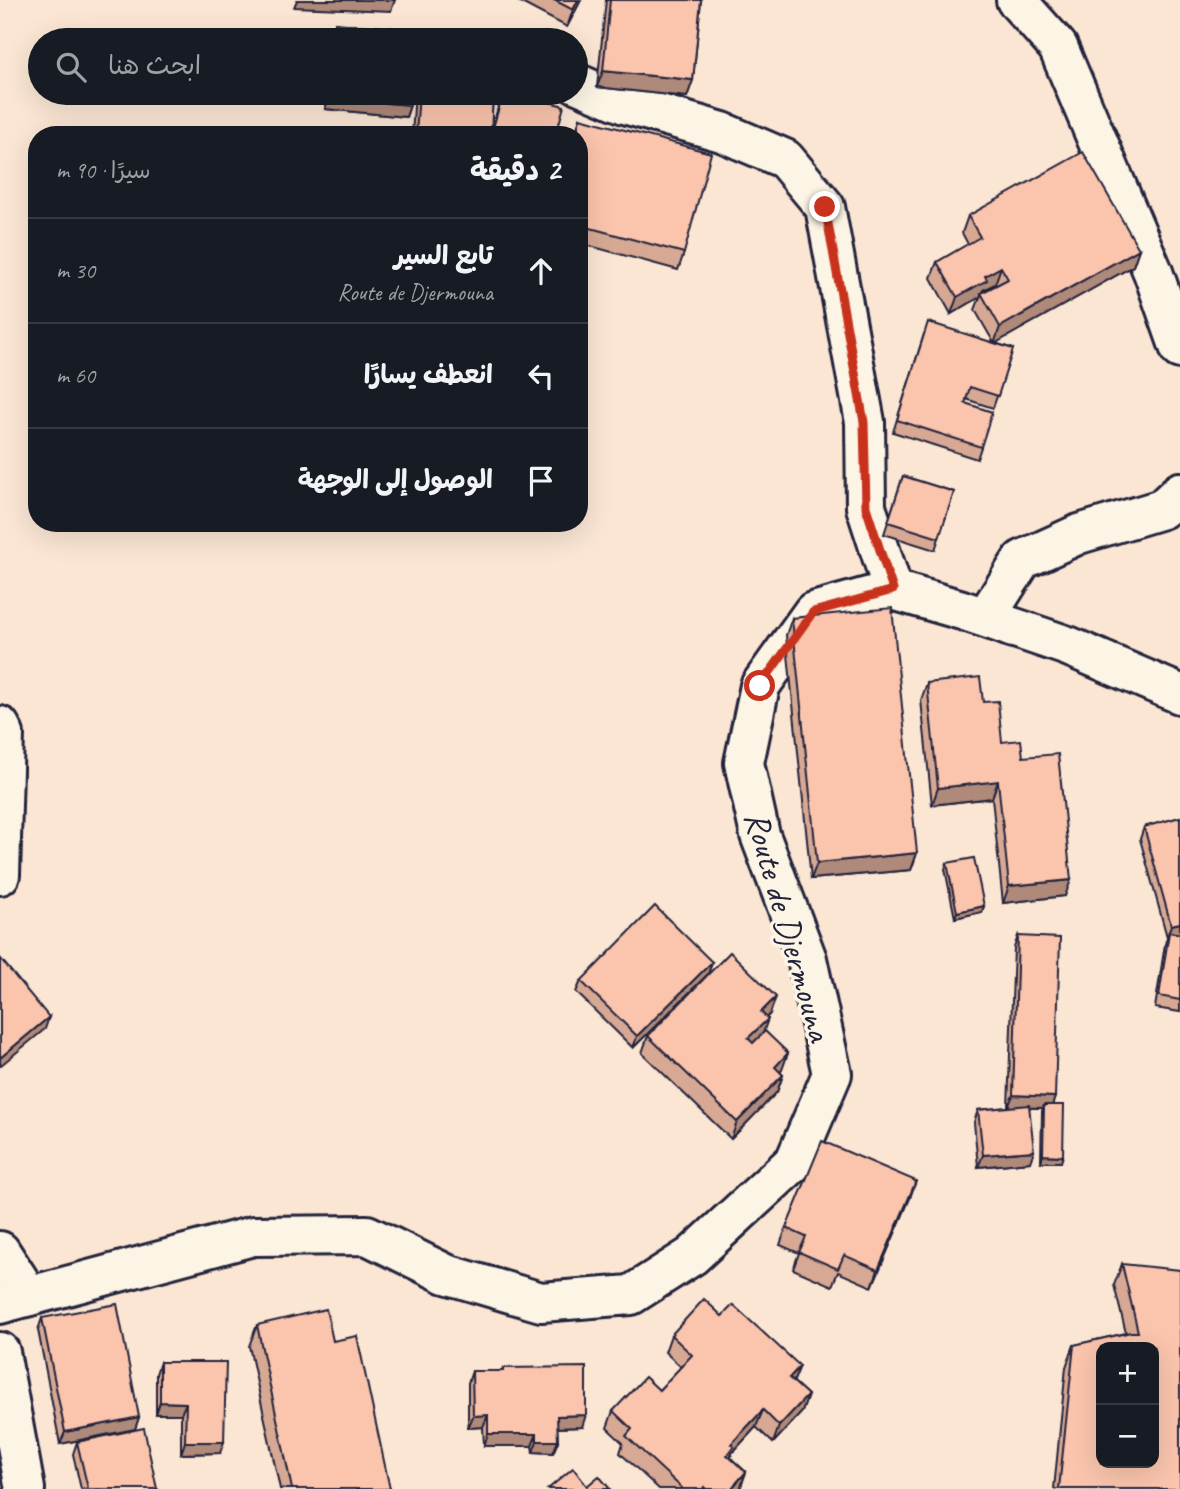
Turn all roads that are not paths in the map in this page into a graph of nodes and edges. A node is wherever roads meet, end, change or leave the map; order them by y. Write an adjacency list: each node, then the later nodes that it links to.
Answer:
1 (1016, 0): 3 (street)
2 (588, 88): 5 (street)
3 (1180, 349)
4 (1180, 492): 6 (street)
5 (893, 590): 6 (street); 11 (street, Route de Djermouna)
6 (1013, 628): 7 (street)
7 (1180, 694)
8 (0, 726): 9 (street)
9 (0, 875)
10 (0, 1251): 11 (street)
11 (14, 1300)
12 (0, 1352): 13 (street)
13 (25, 1489)

